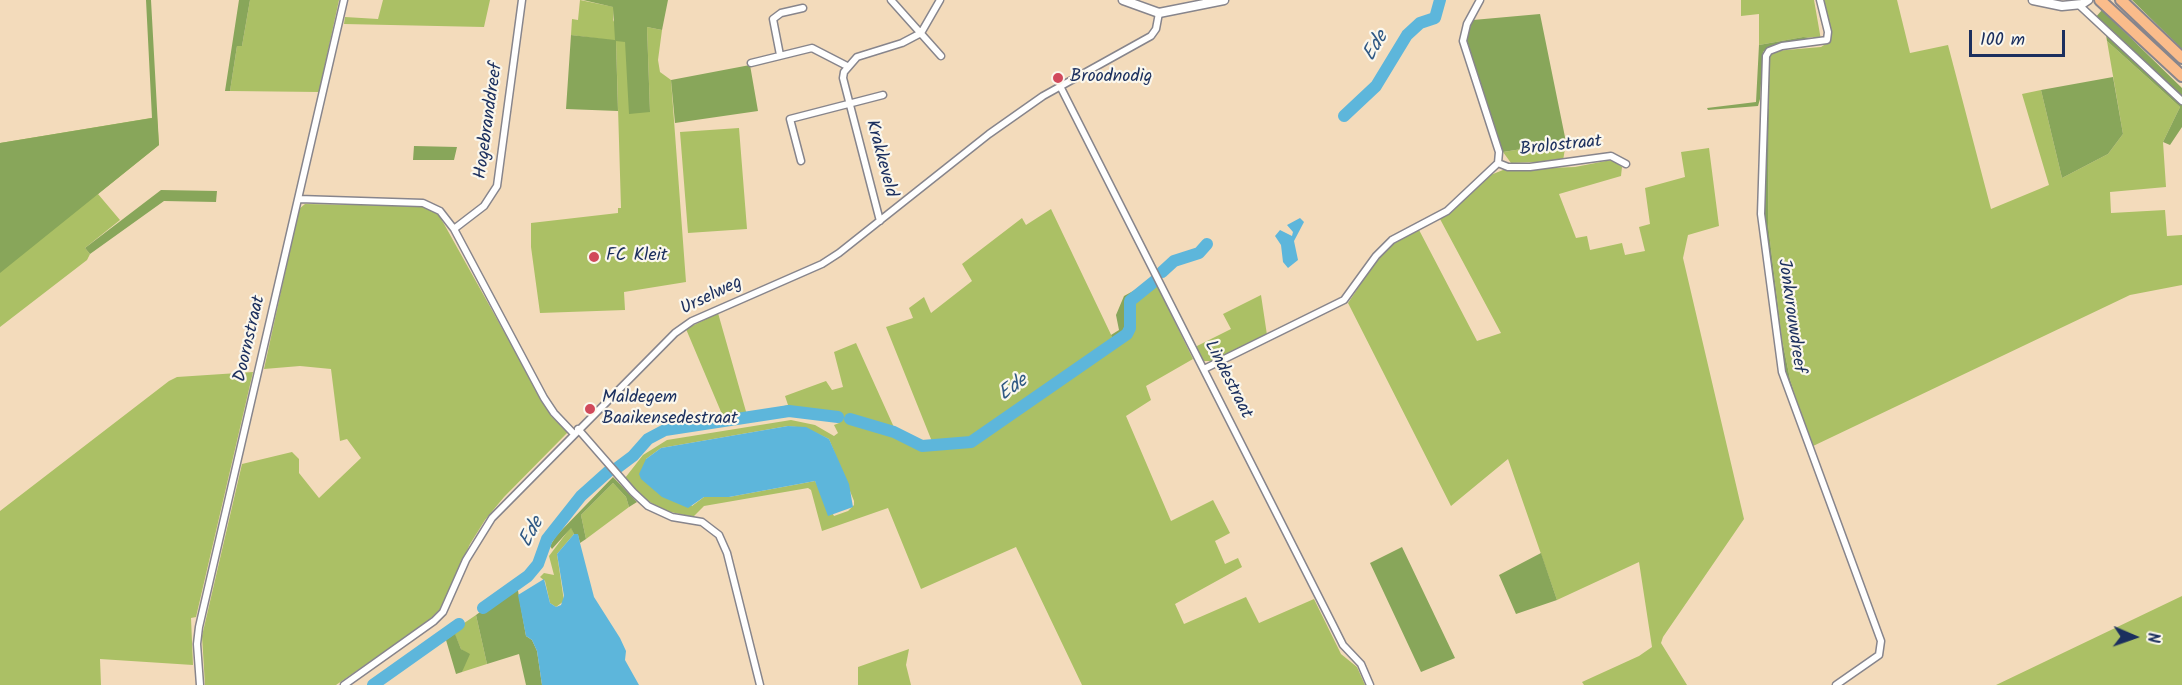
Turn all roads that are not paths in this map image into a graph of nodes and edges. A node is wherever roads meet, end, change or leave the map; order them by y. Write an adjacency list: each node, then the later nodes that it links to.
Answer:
1 (344, 0): 30 (street, Doornstraat)
2 (522, 0): 32 (street, Hogebranddreef)
3 (891, 0): 16 (street)
4 (940, 0): 16 (street)
5 (1124, 0): 15 (street)
6 (1224, 0): 15 (street)
7 (1480, 0): 28 (street)
8 (1820, 0): 39 (street, Jonkvrouwdreef)
9 (2033, 0): 13 (street)
10 (2088, 0): 13 (street)
11 (2100, 0): 22 (highway)
12 (2121, 0): 19 (highway)
13 (2079, 4): 25 (street)
14 (803, 8): 17 (street)
15 (1159, 13): 23 (street, Urselweg)
16 (921, 33): 18 (street); 21 (street)
17 (780, 55): 20 (street); 21 (street)
18 (941, 56)
19 (2182, 58)
20 (751, 63)
21 (847, 66): 26 (street, Krakkeveld)
22 (2182, 76)
23 (1060, 86): 31 (street, Urselweg); 33 (street, Lindestraat)
24 (883, 95): 26 (street, Krakkeveld)
25 (2182, 101)
26 (850, 104): 27 (street, Krakkeveld); 31 (street, Krakkeveld)
27 (801, 161)
28 (1498, 163): 29 (street, Brolostraat); 33 (street)
29 (1626, 164)
30 (299, 199): 32 (street); 35 (street, Doornstraat)
31 (880, 221): 34 (street, Urselweg)
32 (454, 229): 34 (street)
33 (1204, 369): 38 (street, Lindestraat)
34 (576, 431): 36 (street, Urselweg); 37 (street)
35 (200, 685)
36 (344, 685)
37 (760, 685)
38 (1370, 685)
39 (1836, 685)

